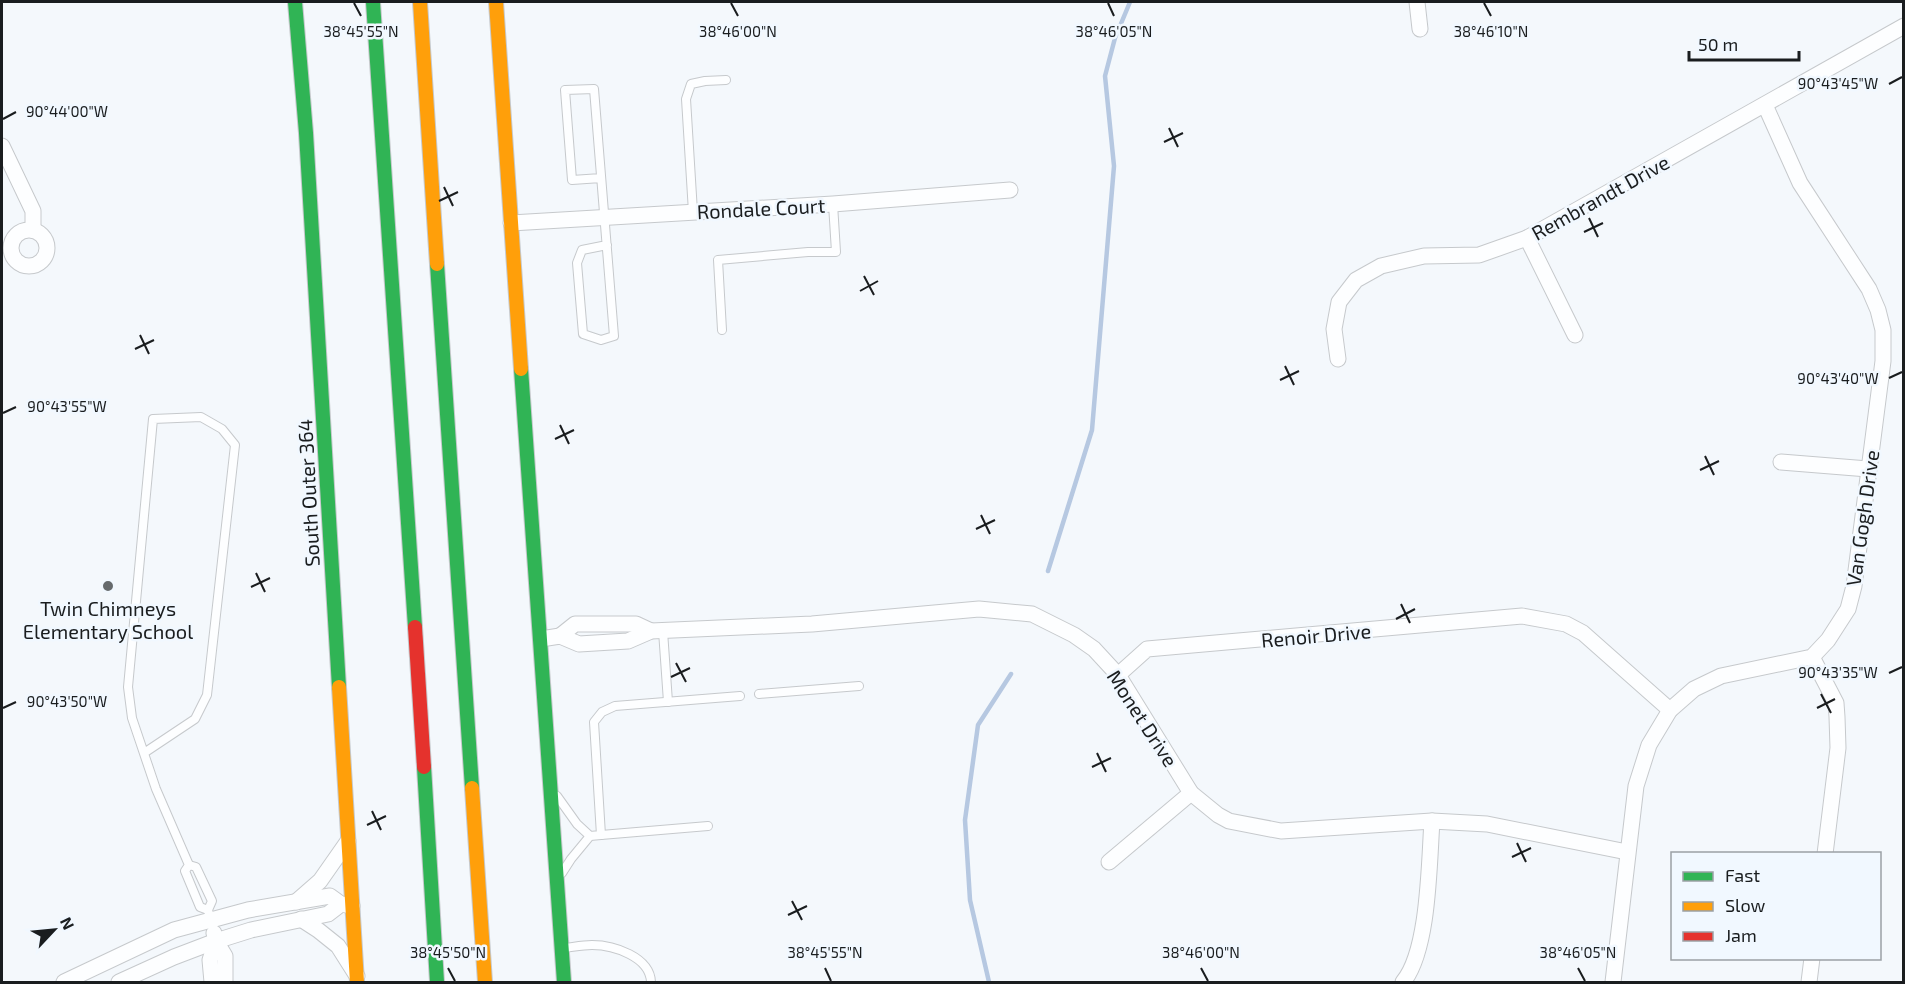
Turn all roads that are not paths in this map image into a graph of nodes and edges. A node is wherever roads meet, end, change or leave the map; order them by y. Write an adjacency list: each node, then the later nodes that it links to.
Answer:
1 (295, 2): 41 (main road, South Outer 364)
2 (373, 2): 59 (main road)
3 (420, 2): 60 (main road)
4 (496, 2): 16 (main road)
5 (1417, 2): 7 (street)
6 (1904, 26): 9 (street, Rembrandt Drive)
7 (1420, 29)
8 (726, 80): 14 (lane)
9 (1766, 105): 18 (street, Rembrandt Drive); 24 (street, Van Gogh Drive)
10 (2, 146): 17 (street)
11 (601, 178): 11 (lane); 15 (lane)
12 (1010, 190): 13 (street, Rondale Court)
13 (833, 204): 14 (street, Rondale Court); 20 (lane)
14 (693, 212): 15 (street, Rondale Court)
15 (604, 218): 16 (street, Rondale Court); 19 (lane)
16 (511, 223): 26 (main road)
17 (33, 230)
18 (1527, 238): 21 (street); 22 (street, Rembrandt Drive)
19 (607, 245): 19 (lane)
20 (722, 330)
21 (1575, 335)
22 (1338, 359)
23 (1781, 462): 24 (street)
24 (1868, 470): 27 (street, Van Gogh Drive)
25 (657, 631): 26 (street, Monet Drive); 28 (street, Monet Drive); 32 (lane)
26 (541, 639): 35 (main road)
27 (1812, 657): 33 (street); 43 (street)
28 (1118, 675): 33 (street, Renoir Drive); 36 (street, Monet Drive)
29 (860, 686): 30 (lane)
30 (759, 694)
31 (740, 696): 32 (lane)
32 (668, 702): 39 (lane)
33 (1670, 710): 42 (street)
34 (144, 753): 34 (lane); 45 (lane)
35 (551, 787): 40 (lane); 46 (main road)
36 (1191, 793): 37 (street, Monet Drive); 44 (street)
37 (1432, 821): 42 (street, Monet Drive); 63 (street)
38 (708, 826): 39 (lane)
39 (601, 835): 40 (lane)
40 (590, 836): 46 (lane)
41 (348, 841): 47 (street); 48 (main road, South Outer 364)
42 (1627, 852): 64 (street)
43 (1825, 852)
44 (1108, 862)
45 (189, 865): 49 (lane); 49 (lane)
46 (557, 881): 52 (main road)
47 (296, 902): 48 (street); 49 (street)
48 (346, 905): 50 (street); 54 (main road, South Outer 364)
49 (209, 916): 51 (street); 55 (street)
50 (301, 920): 51 (street); 54 (street)
51 (216, 941): 56 (street); 57 (street); 58 (street)
52 (562, 949): 61 (main road); 62 (lane)
53 (1812, 960): 65 (street)
54 (357, 980)
55 (64, 982)
56 (119, 982)
57 (212, 982)
58 (225, 982)
59 (437, 982)
60 (484, 982)
61 (564, 982)
62 (651, 982)
63 (1403, 982)
64 (1612, 982)
65 (1809, 982)

